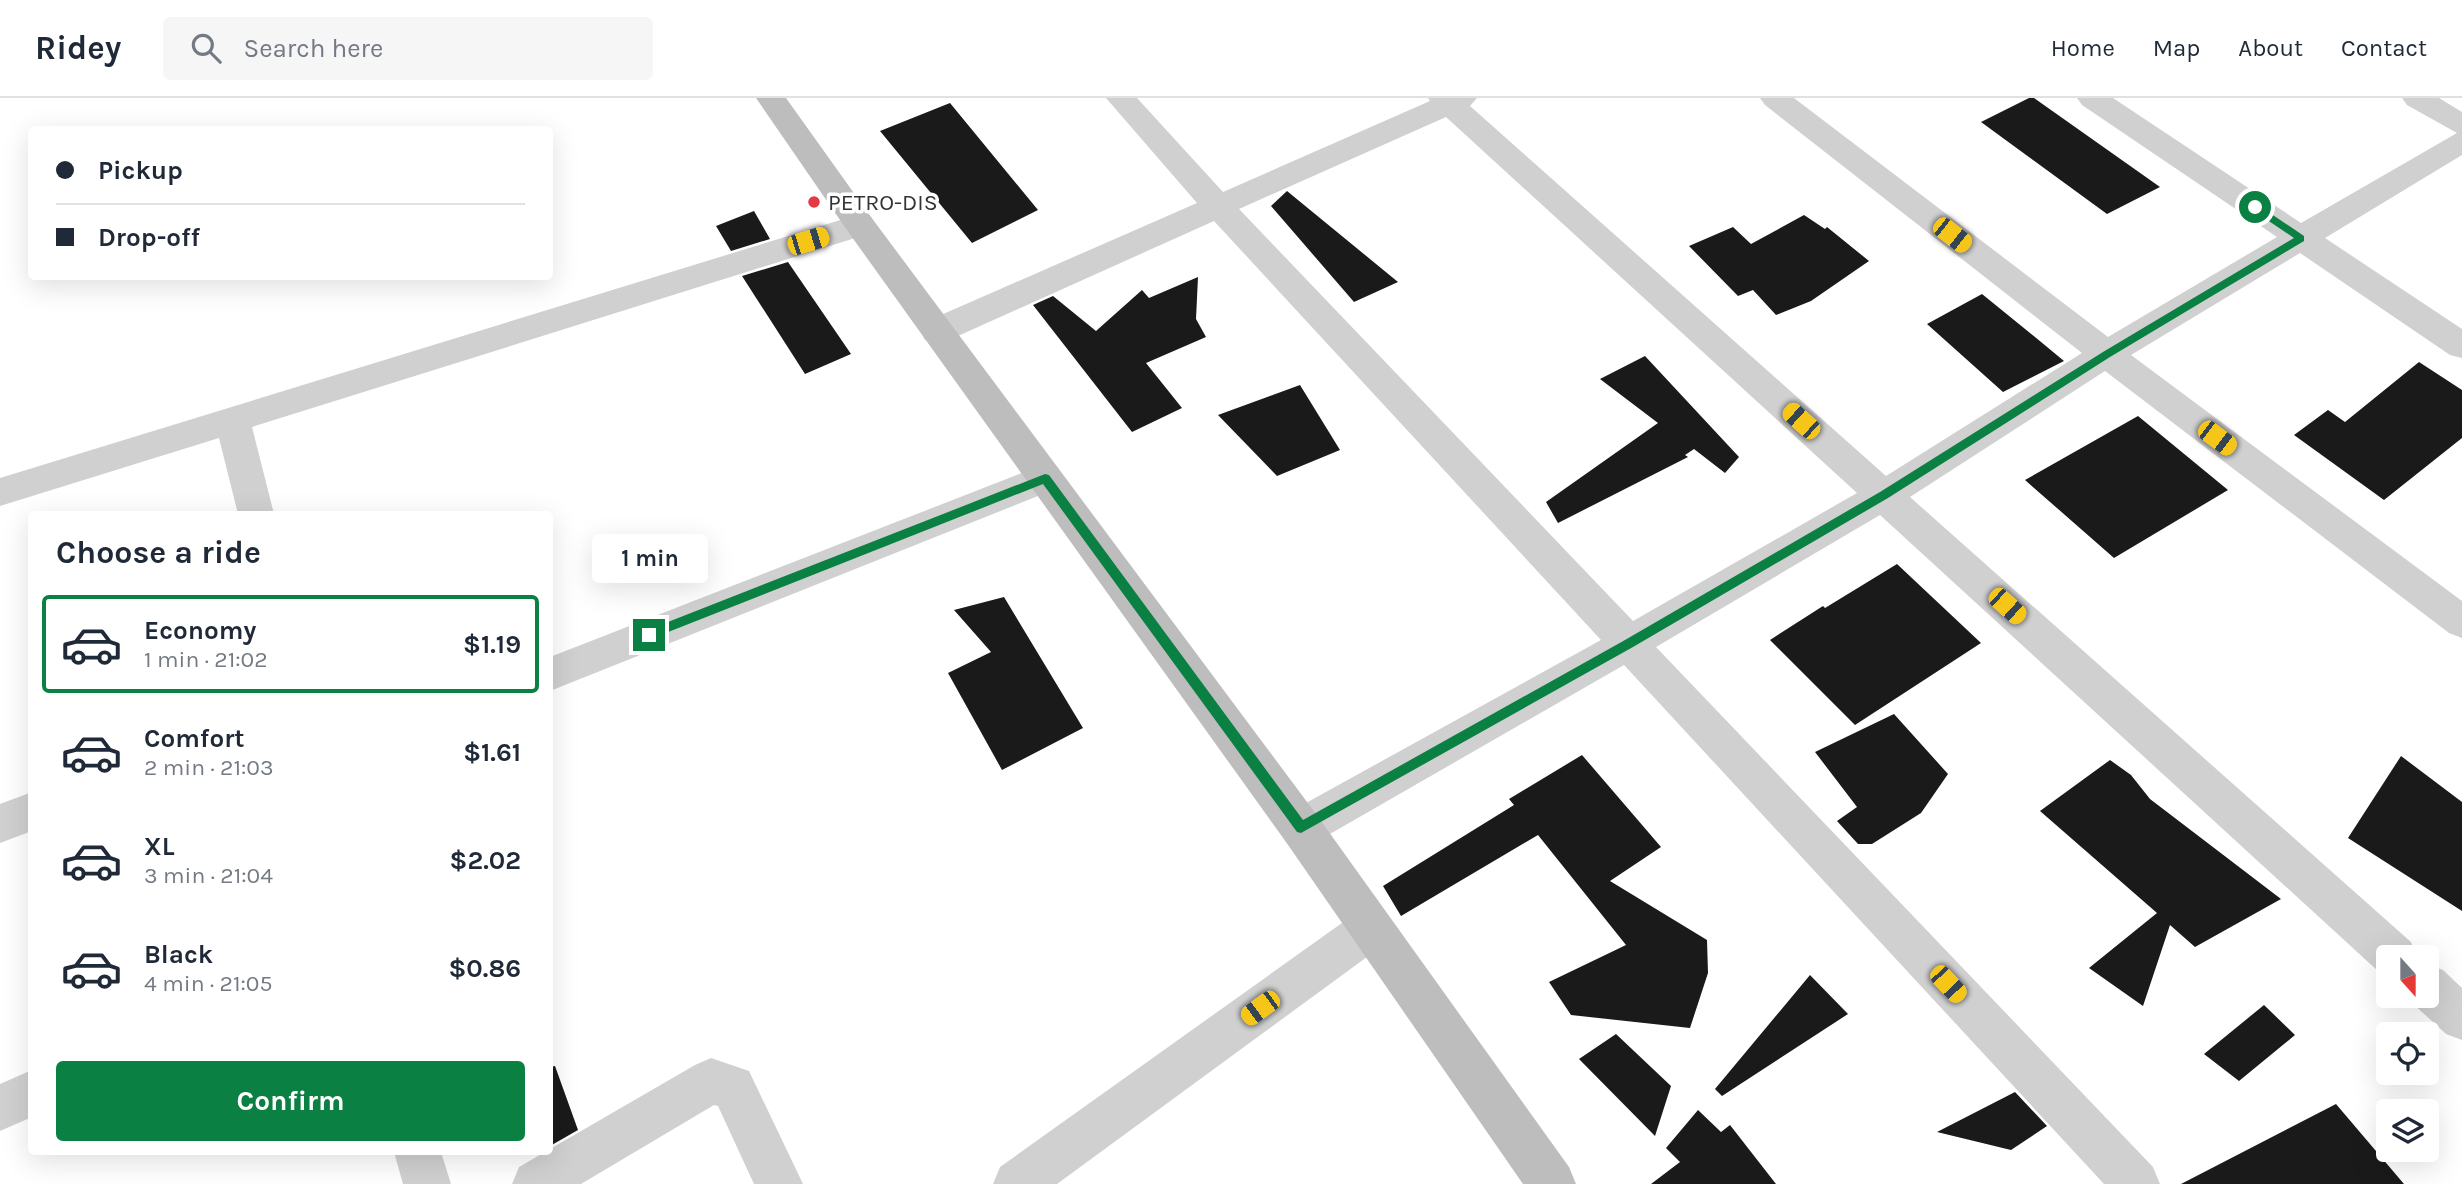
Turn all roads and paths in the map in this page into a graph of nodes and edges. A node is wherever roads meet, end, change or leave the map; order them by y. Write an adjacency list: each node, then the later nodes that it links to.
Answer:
1 (771, 98): 10 (street)
2 (1121, 98): 9 (street)
3 (1775, 98): 14 (street)
4 (2092, 98): 11 (street)
5 (2417, 98): 7 (street)
6 (1452, 100): 9 (street); 18 (street)
7 (2462, 125)
8 (2462, 142): 11 (street)
9 (1218, 206): 12 (street); 21 (street)
10 (860, 225): 12 (street); 15 (street)
11 (2301, 238): 13 (street); 14 (street)
12 (937, 331): 16 (street)
13 (2462, 346)
14 (2106, 354): 18 (street); 20 (street)
15 (232, 419): 17 (street); 19 (street)
16 (1045, 478): 22 (street); 25 (street)
17 (0, 492)
18 (1884, 495): 21 (street); 27 (street)
19 (255, 511)
20 (2462, 622)
21 (1629, 643): 25 (street); 38 (street)
22 (553, 673)
23 (28, 813): 24 (street)
24 (0, 824)
25 (1301, 828): 26 (street)
26 (1371, 928): 36 (street); 37 (street)
27 (2382, 945)
28 (2440, 998): 29 (street)
29 (2462, 1018)
30 (28, 1095): 31 (street)
31 (0, 1108)
32 (419, 1155): 33 (street)
33 (427, 1184)
34 (536, 1184): 35 (street)
35 (779, 1184)
36 (1017, 1184)
37 (1552, 1184)
38 (2136, 1184)

